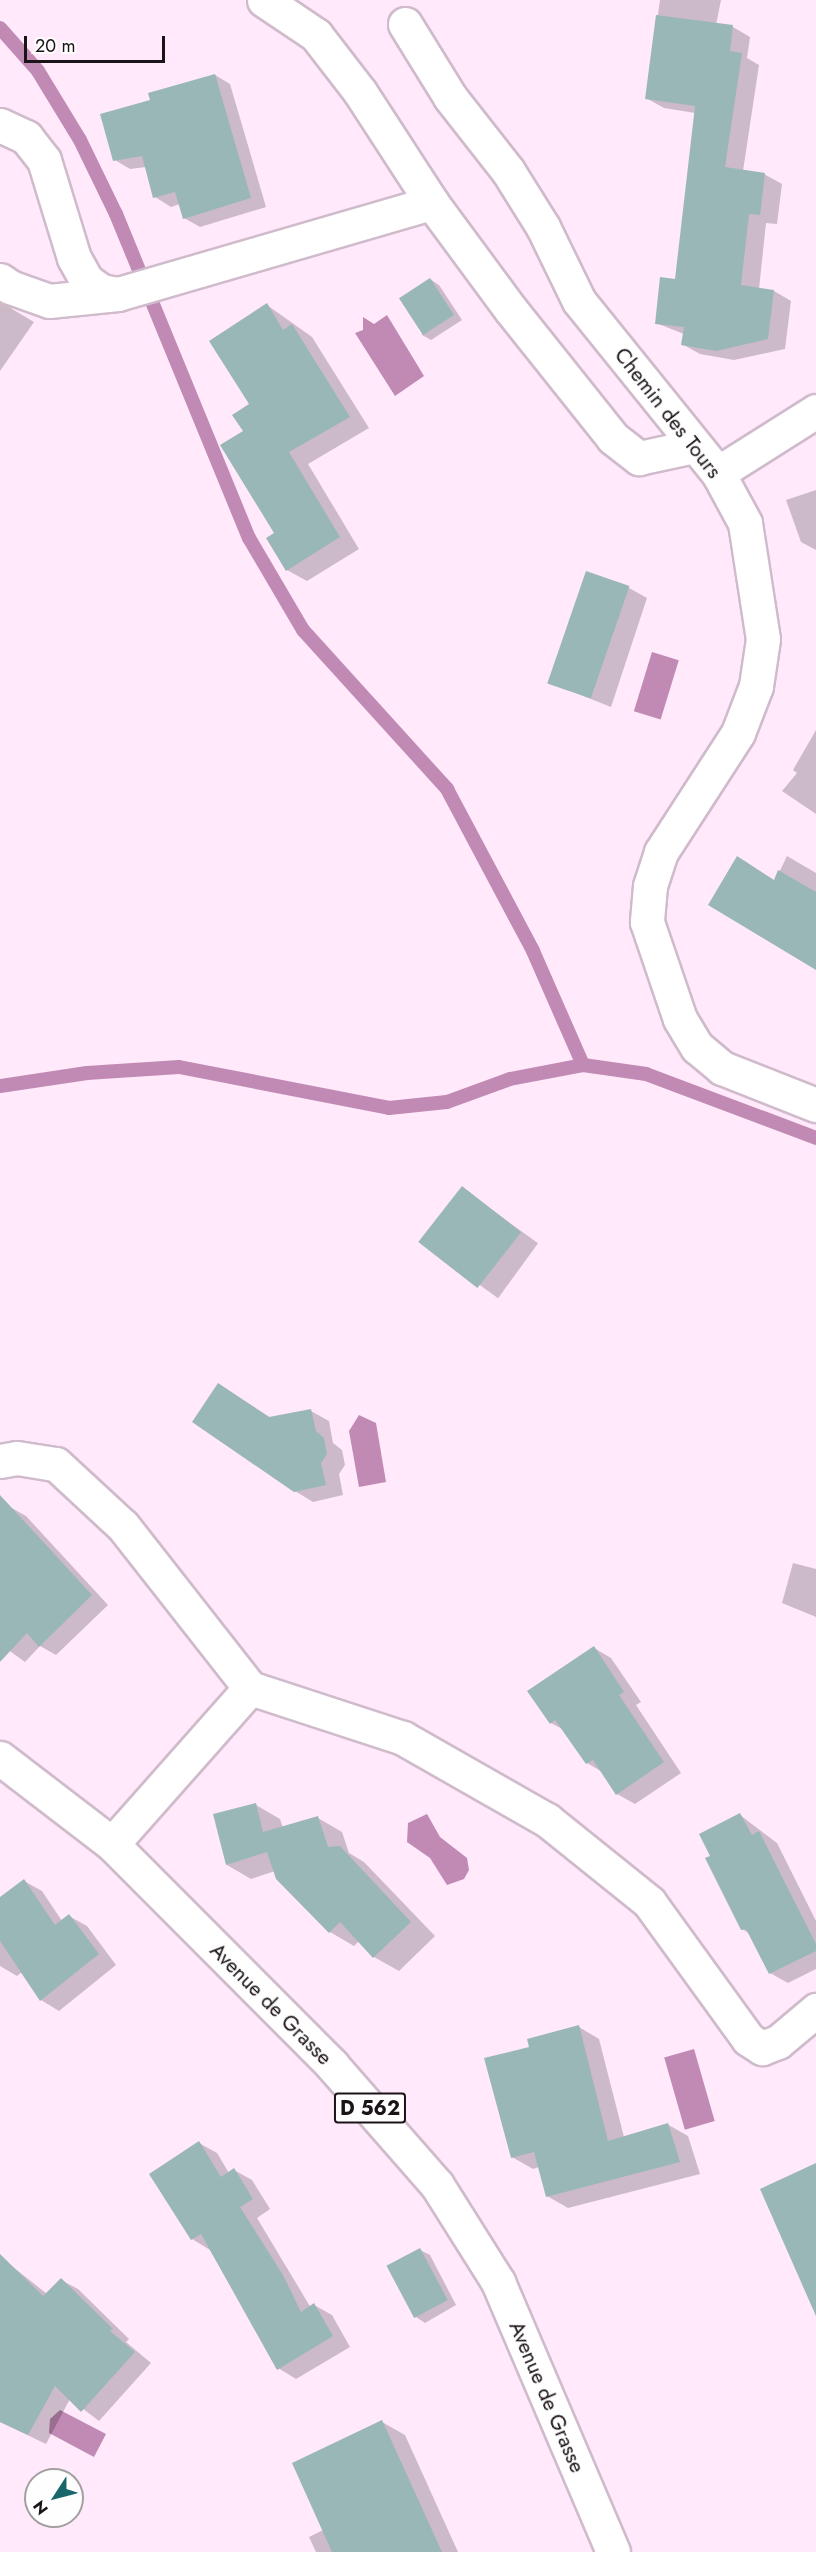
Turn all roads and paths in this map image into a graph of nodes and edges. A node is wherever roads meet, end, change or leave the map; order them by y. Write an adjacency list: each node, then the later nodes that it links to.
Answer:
1 (264, 0): 4 (street)
2 (405, 24): 8 (street, Chemin des Tours)
3 (0, 125): 6 (street)
4 (432, 203): 6 (street); 8 (street)
5 (0, 280): 6 (street)
6 (118, 294)
7 (816, 411): 9 (street)
8 (694, 447): 9 (street, Chemin des Tours)
9 (718, 473): 10 (street, Chemin des Tours)
10 (816, 1105)
11 (0, 1461): 12 (street)
12 (250, 1688): 14 (street); 15 (street)
13 (0, 1758): 14 (street, Avenue de Grasse / D 562)
14 (112, 1844): 16 (street, Avenue de Grasse / D 562)
15 (816, 2010)
16 (613, 2552)

